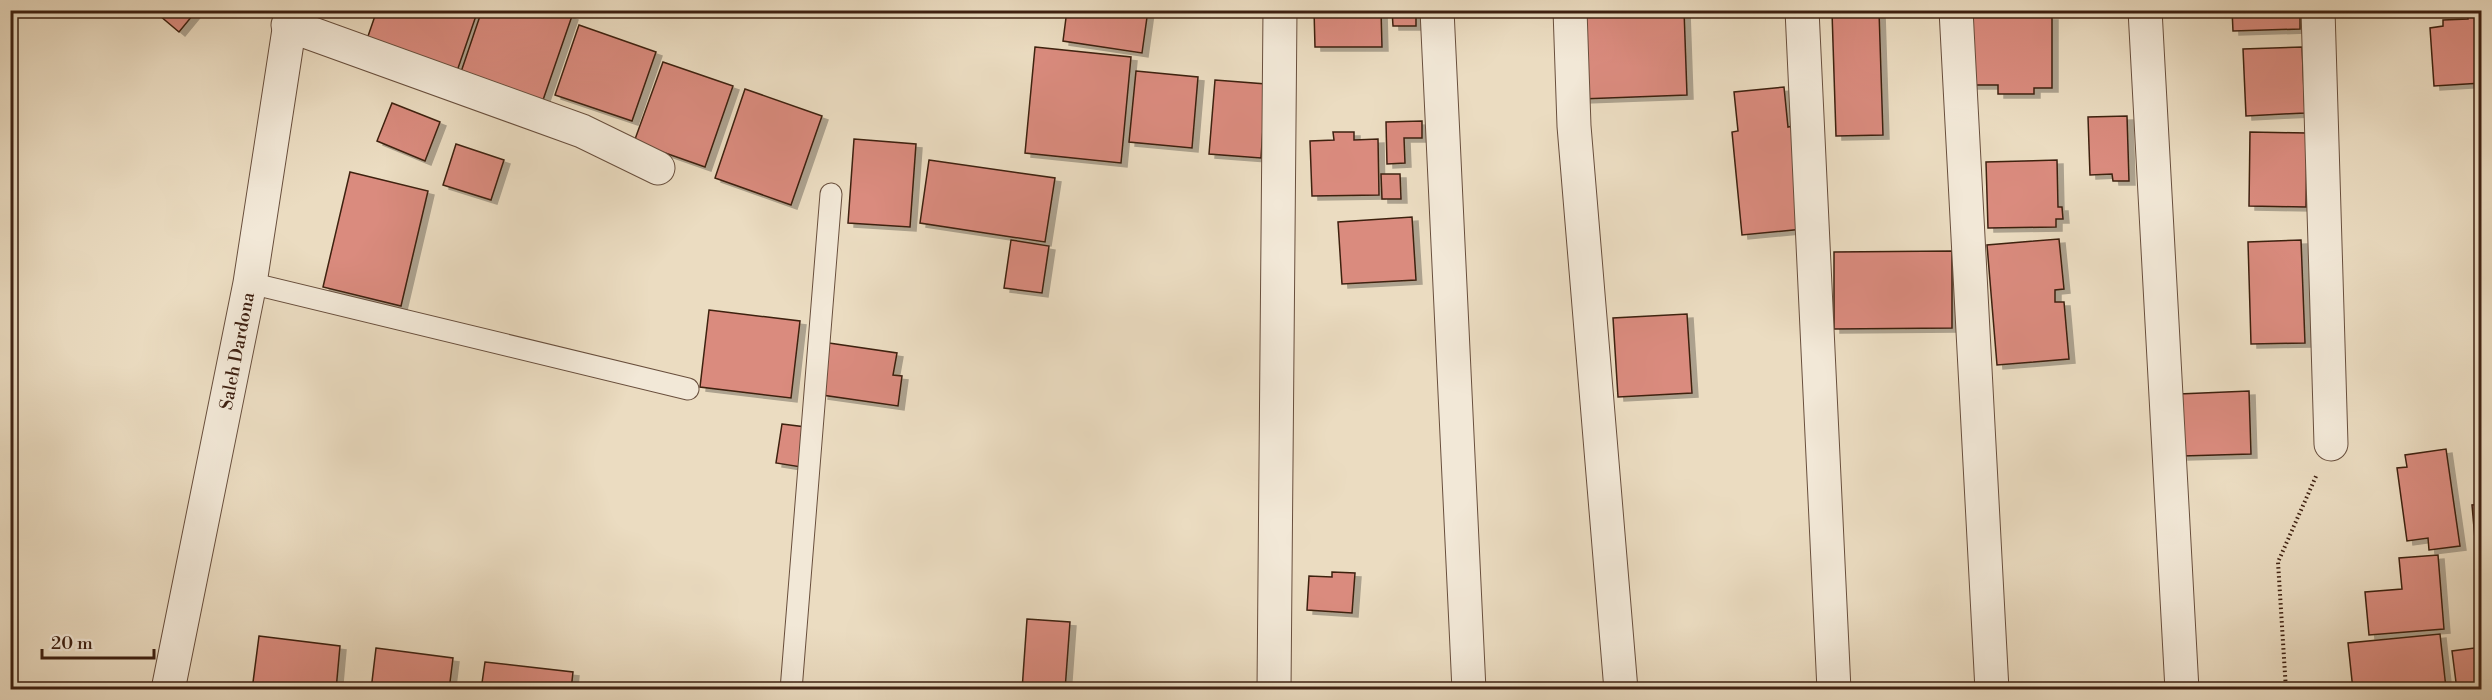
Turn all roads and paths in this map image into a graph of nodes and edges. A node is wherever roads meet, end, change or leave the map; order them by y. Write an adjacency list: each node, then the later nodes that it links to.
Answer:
1 (1280, 10): 16 (street)
2 (1437, 10): 17 (street)
3 (1570, 10): 18 (street)
4 (1802, 10): 19 (street)
5 (1956, 10): 20 (street)
6 (2145, 10): 21 (street)
7 (2318, 10): 13 (street)
8 (290, 18): 9 (street); 11 (street, Saleh Dardona)
9 (658, 168)
10 (831, 194): 15 (lane)
11 (250, 283): 12 (lane); 14 (street, Saleh Dardona)
12 (688, 389)
13 (2331, 444): 22 (path)
14 (168, 690)
15 (791, 690)
16 (1274, 690)
17 (1469, 690)
18 (1621, 690)
19 (1834, 690)
20 (1992, 690)
21 (2182, 690)
22 (2286, 690)

